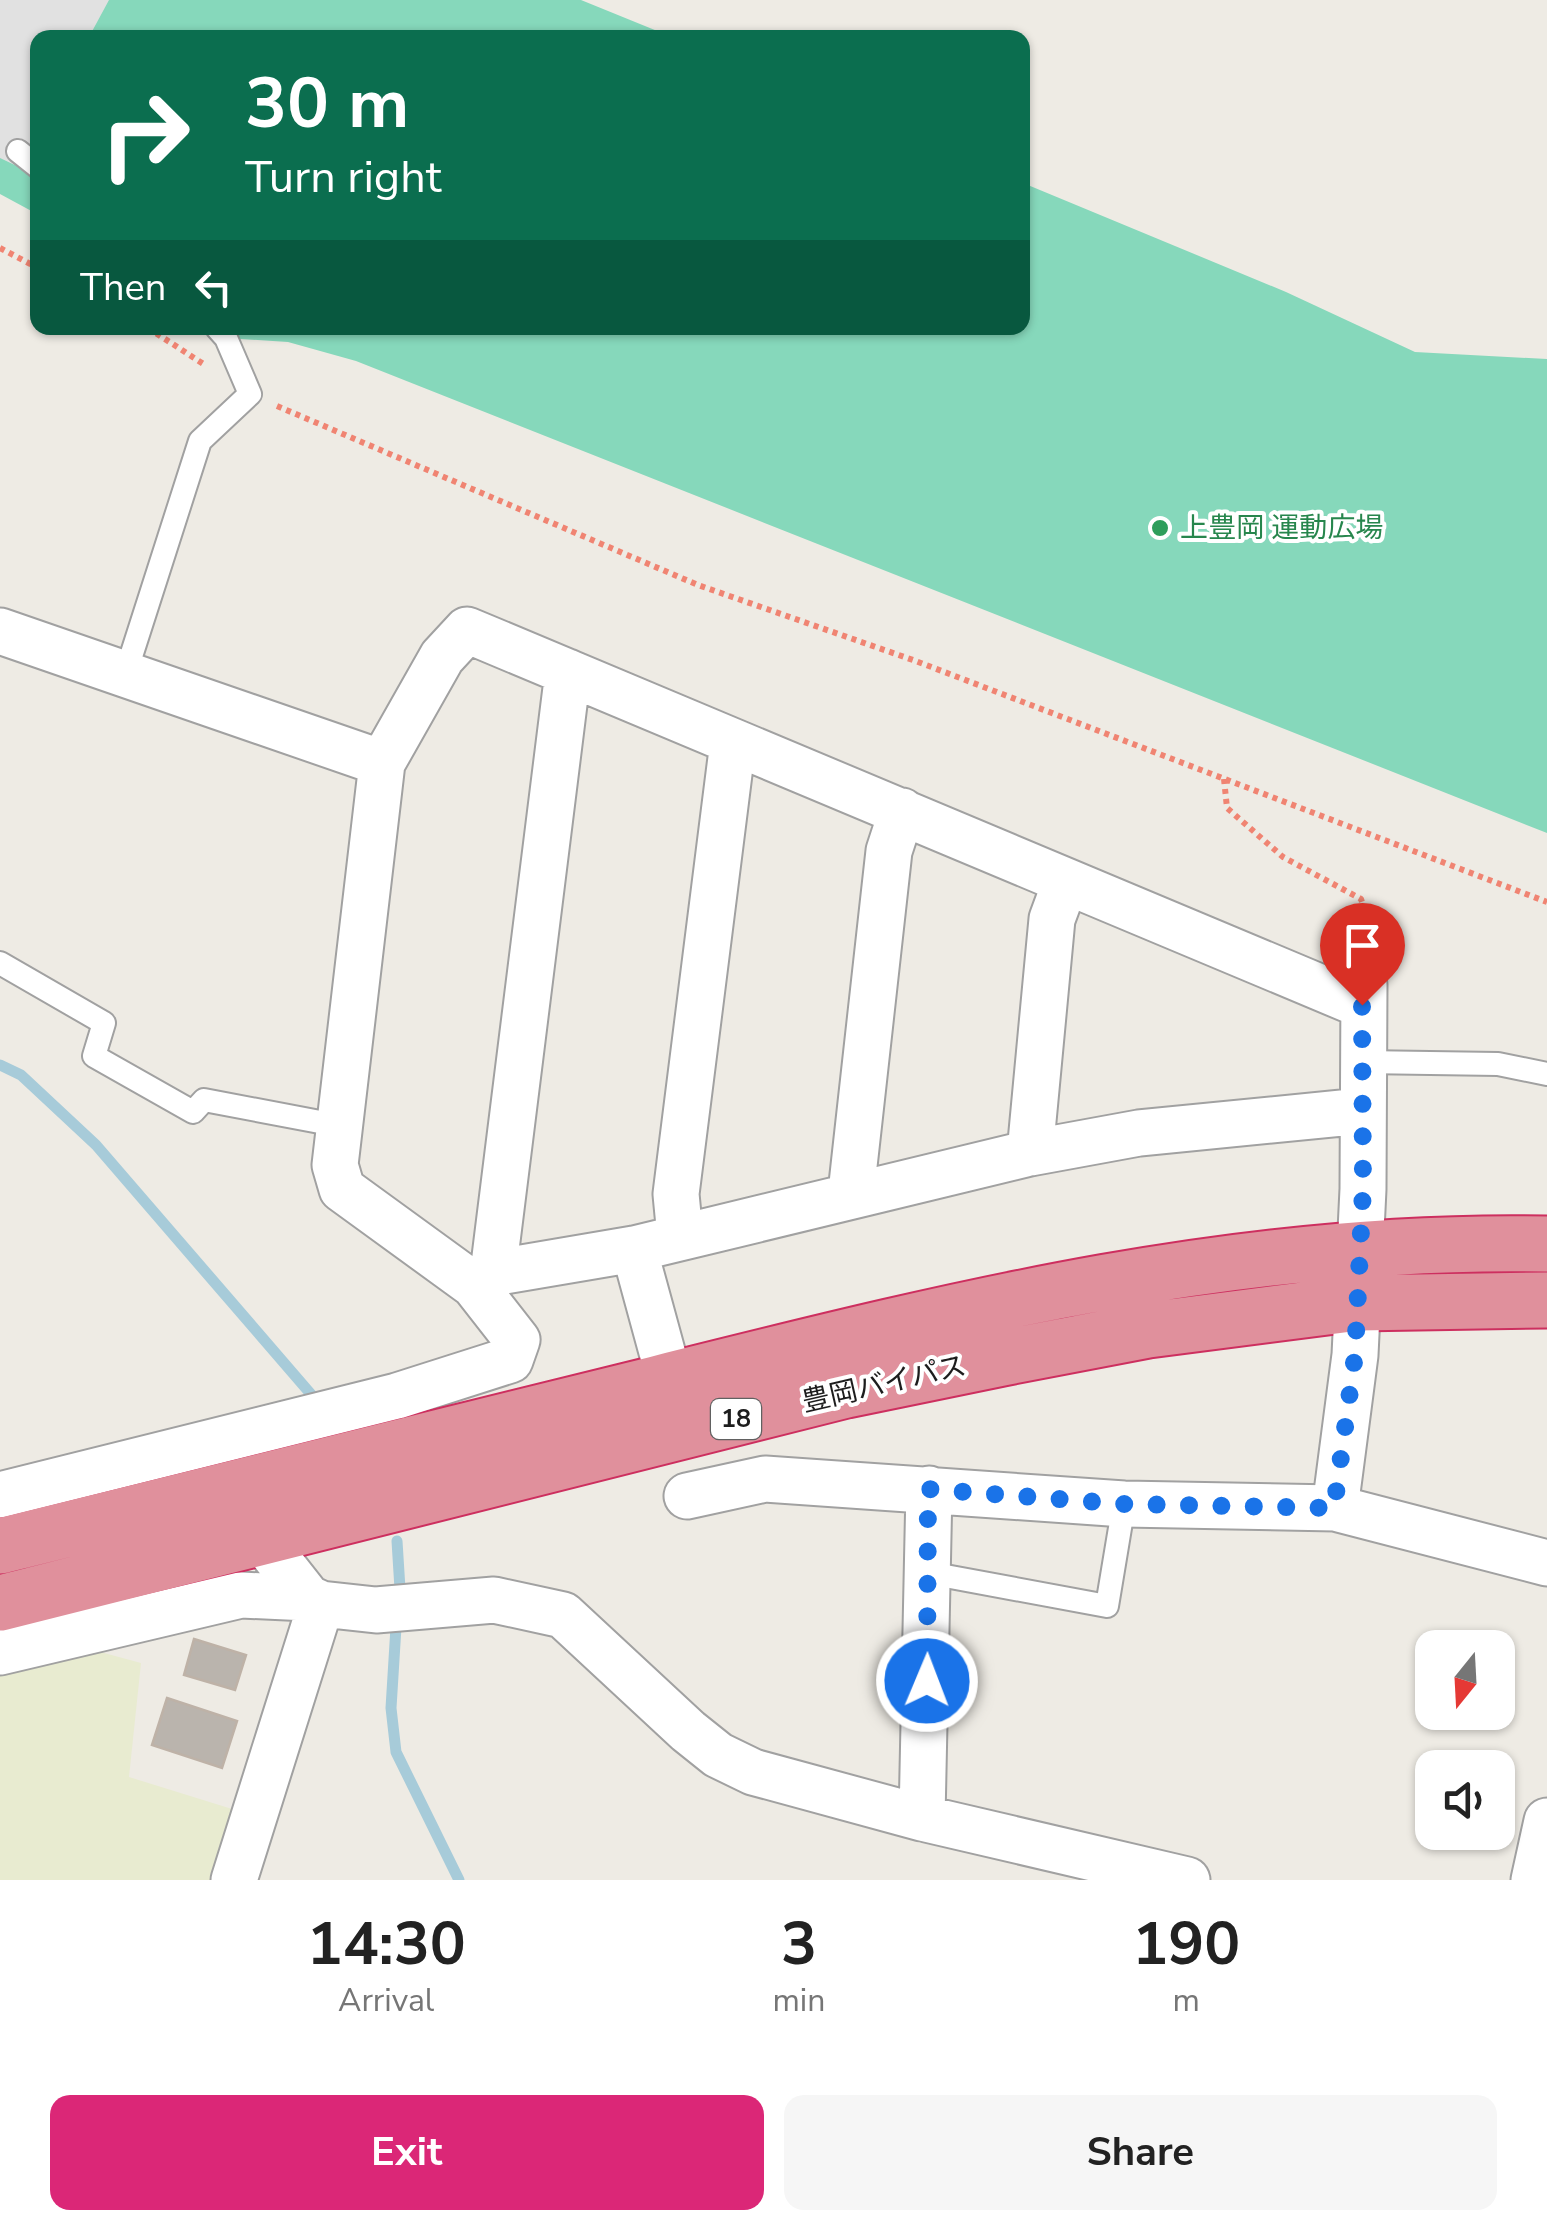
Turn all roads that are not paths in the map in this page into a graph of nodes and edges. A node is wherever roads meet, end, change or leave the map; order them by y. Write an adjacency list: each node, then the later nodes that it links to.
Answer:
1 (18, 151): 2 (lane)
2 (30, 161)
3 (223, 335): 5 (lane)
4 (0, 631): 5 (street)
5 (126, 672): 8 (street)
6 (568, 672): 7 (street); 8 (street); 22 (street)
7 (734, 742): 9 (street); 18 (street)
8 (382, 763): 15 (street)
9 (902, 811): 10 (street); 17 (street)
10 (1066, 881): 12 (street); 16 (street)
11 (0, 963): 15 (lane)
12 (1362, 1062): 13 (lane); 14 (street)
13 (1547, 1074)
14 (1362, 1110): 16 (street); 20 (street)
15 (341, 1126): 22 (street)
16 (1030, 1153): 17 (street)
17 (851, 1193): 18 (street)
18 (680, 1236): 21 (street)
19 (1547, 1244): 20 (highway, 豊岡バイパス / 18)
20 (1360, 1246): 24 (street); 25 (highway, 豊岡バイパス / 18)
21 (634, 1250): 22 (street); 25 (street)
22 (483, 1279): 27 (street)
23 (1547, 1300): 24 (highway, 豊岡バイパス / 18)
24 (1358, 1302): 30 (street); 31 (highway, 豊岡バイパス / 18)
25 (670, 1381): 32 (highway, 豊岡バイパス / 18)
26 (928, 1489): 28 (street); 29 (street); 34 (street)
27 (0, 1496)
28 (687, 1496)
29 (1124, 1504): 30 (street); 34 (lane)
30 (1334, 1508): 33 (street)
31 (260, 1537): 35 (street); 36 (highway, 豊岡バイパス / 18)
32 (0, 1546)
33 (1547, 1564)
34 (928, 1573): 38 (street)
35 (315, 1601): 37 (street); 38 (street); 41 (street)
36 (0, 1603)
37 (0, 1652)
38 (922, 1818): 40 (street)
39 (1547, 1821): 42 (street)
40 (1163, 1877)
41 (234, 1880)
42 (1534, 1880)

